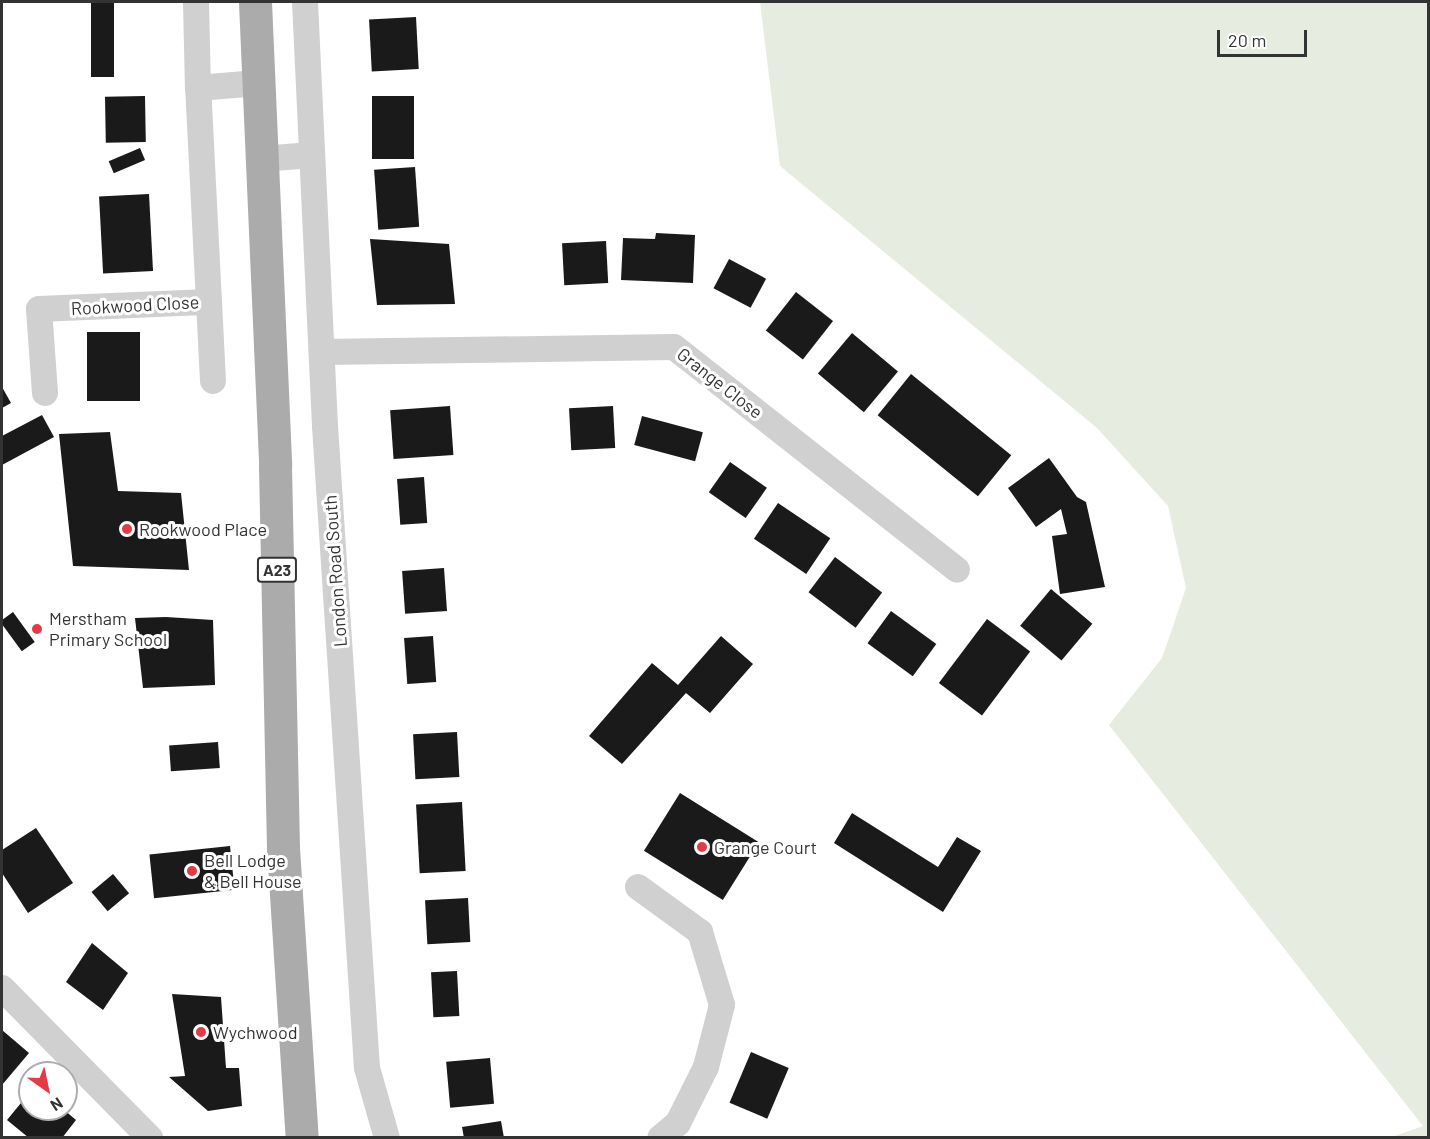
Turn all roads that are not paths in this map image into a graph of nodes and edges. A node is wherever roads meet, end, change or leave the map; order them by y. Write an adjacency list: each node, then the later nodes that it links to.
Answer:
1 (196, 2): 5 (street)
2 (255, 2): 4 (main road, A23)
3 (305, 2): 6 (street, London Road South)
4 (257, 83): 5 (street); 7 (main road, A23)
5 (198, 88): 8 (street, Rookwood Close)
6 (312, 155): 7 (street); 9 (street, London Road South)
7 (261, 159): 16 (main road, A23)
8 (209, 302): 10 (street); 11 (street, Rookwood Close)
9 (322, 352): 12 (street, Grange Close); 17 (street, London Road South)
10 (213, 381)
11 (45, 393)
12 (957, 570)
13 (638, 887): 18 (street)
14 (2, 988): 15 (street)
15 (150, 1137)
16 (302, 1137)
17 (387, 1137)
18 (660, 1137)

